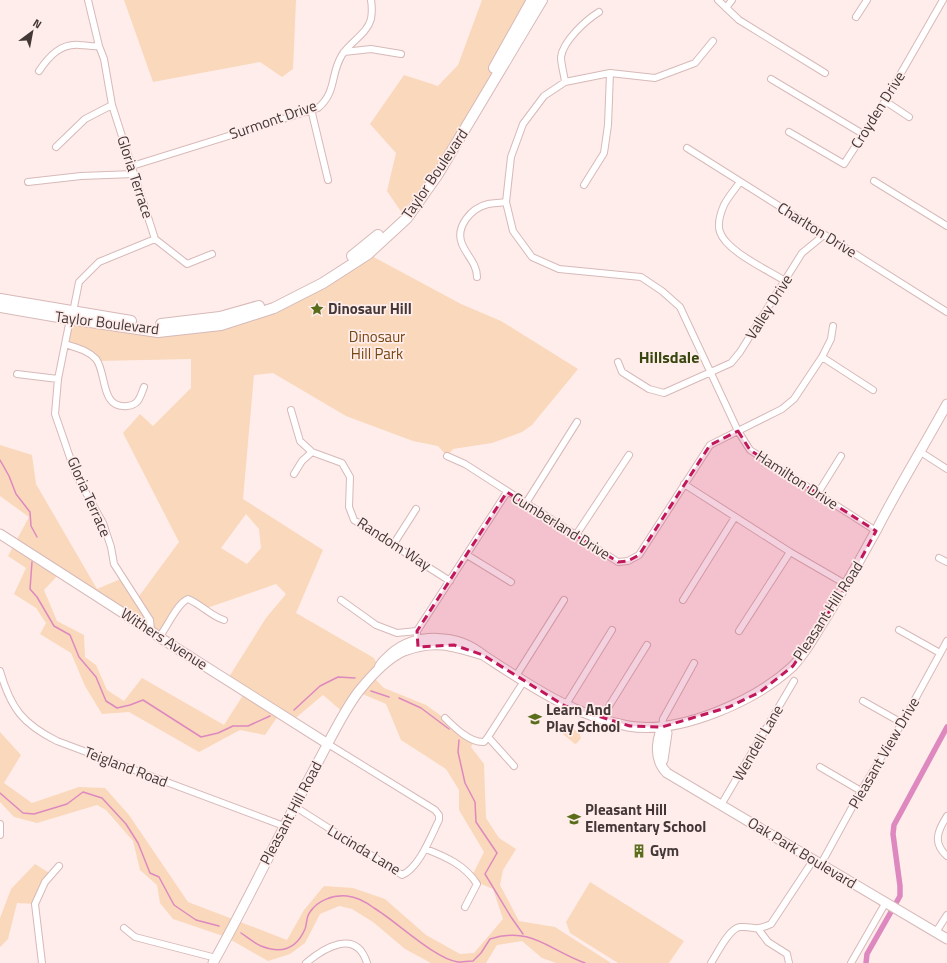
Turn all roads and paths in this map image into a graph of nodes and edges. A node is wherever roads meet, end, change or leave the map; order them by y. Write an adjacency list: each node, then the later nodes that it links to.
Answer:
1 (88, 0): 13 (street, Gloria Terrace)
2 (371, 0): 14 (street, Surmont Drive)
3 (532, 0): 46 (main road, Taylor Boulevard)
4 (542, 0): 46 (main road, Taylor Boulevard)
5 (718, 0): 9 (street)
6 (732, 0): 9 (street)
7 (867, 0): 11 (street)
8 (944, 0): 21 (street, Croyden Drive)
9 (726, 8): 18 (street)
10 (599, 12): 20 (street)
11 (856, 18)
12 (712, 41): 17 (street, Hamilton Drive)
13 (99, 46): 16 (street); 22 (street, Gloria Terrace)
14 (344, 52): 15 (street); 23 (street, Surmont Drive)
15 (401, 54)
16 (39, 71)
17 (610, 73): 20 (street, Hamilton Drive); 35 (street)
18 (825, 73)
19 (771, 79): 26 (street)
20 (565, 82): 36 (street, Hamilton Drive)
21 (885, 101): 24 (street); 26 (street, Croyden Drive)
22 (112, 105): 27 (street); 29 (street, Gloria Terrace)
23 (311, 109): 29 (street, Surmont Drive); 31 (street)
24 (909, 117)
25 (789, 132): 26 (street, Croyden Drive)
26 (863, 134)
27 (56, 147)
28 (687, 148): 34 (street, Charlton Drive)
29 (132, 166): 30 (street, Gloria Terrace)
30 (134, 174): 33 (street); 39 (street, Gloria Terrace)
31 (328, 180)
32 (874, 181): 37 (street)
33 (28, 182)
34 (740, 182): 38 (street, Charlton Drive); 42 (street)
35 (584, 185)
36 (506, 202): 41 (street); 51 (street, Hamilton Drive)
37 (947, 226)
38 (824, 235): 42 (street, Valley Drive); 45 (street, Charlton Drive)
39 (155, 239): 40 (street); 46 (street, Gloria Terrace)
40 (212, 254)
41 (477, 277)
42 (785, 281): 51 (street, Valley Drive)
43 (0, 299): 46 (main road, Taylor Boulevard)
44 (0, 307): 46 (main road, Taylor Boulevard)
45 (947, 312)
46 (72, 316): 48 (street, Gloria Terrace)
47 (833, 326): 49 (street, Cumberland Drive)
48 (65, 344): 53 (street, Gloria Terrace); 54 (street)
49 (822, 357): 55 (street); 59 (street, Cumberland Drive)
50 (618, 362): 51 (street, Valley Drive)
51 (710, 373): 59 (street, Hamilton Drive)
52 (16, 374): 53 (street)
53 (58, 379): 90 (street, Gloria Terrace)
54 (144, 387)
55 (873, 390)
56 (947, 404): 60 (street, Pleasant Hill Road)
57 (291, 410): 61 (street, Random Way)
58 (577, 422): 70 (street)
59 (738, 430): 67 (street, Cumberland Drive); 69 (street, Hamilton Drive)
60 (919, 451): 65 (street); 73 (street, Pleasant Hill Road)
61 (312, 452): 66 (street); 76 (street, Random Way)
62 (629, 455): 75 (street)
63 (447, 456): 68 (street)
64 (841, 456): 69 (street)
65 (947, 469)
66 (294, 474)
67 (684, 484): 72 (street); 75 (street, Cumberland Drive)
68 (507, 492): 70 (street, Cumberland Drive); 78 (street, Cumberland Drive)
69 (818, 493): 73 (street, Hamilton Drive)
70 (526, 503): 75 (street, Cumberland Drive)
71 (416, 509): 76 (street)
72 (736, 517): 77 (street); 86 (street)
73 (876, 531): 83 (street, Pleasant Hill Road)
74 (0, 534): 90 (street, Withers Avenue)
75 (576, 535)
76 (393, 545): 81 (street, Random Way)
77 (790, 552): 83 (street); 91 (street)
78 (467, 555): 81 (street, Cumberland Drive); 82 (street)
79 (939, 558): 80 (street)
80 (947, 562)
81 (450, 581): 93 (street, Cumberland Drive)
82 (511, 582)
83 (847, 585): 107 (street, Pleasant Hill Road)
84 (341, 600): 93 (street)
85 (564, 600): 99 (street)
86 (683, 600)
87 (224, 620): 92 (street)
88 (612, 630): 103 (street)
89 (898, 630): 96 (street)
90 (151, 631): 92 (street, Withers Avenue)
91 (740, 631)
92 (159, 637): 109 (street, Withers Avenue)
93 (417, 639): 99 (street, Pleasant Hill Road); 109 (street, Pleasant Hill Road)
94 (947, 641): 96 (street, Pleasant View Drive)
95 (647, 645): 105 (street)
96 (940, 653): 106 (street, Pleasant View Drive)
97 (694, 663): 107 (street)
98 (0, 671): 117 (street, Teigland Road)
99 (516, 676): 100 (street, Pleasant Hill Road)
100 (524, 681): 103 (street, Pleasant Hill Road); 108 (street)
101 (794, 681): 113 (street, Wendell Lane)
102 (863, 701): 106 (street)
103 (565, 706): 105 (street, Pleasant Hill Road)
104 (445, 718): 108 (street)
105 (601, 719): 107 (street, Pleasant Hill Road)
106 (902, 723): 112 (street, Pleasant View Drive)
107 (662, 727): 113 (street, Oak Park Boulevard)
108 (488, 737): 110 (street)
109 (328, 744): 114 (street, Pleasant Hill Road); 119 (street, Lucinda Lane)
110 (514, 766)
111 (820, 767): 112 (street)
112 (861, 791): 121 (street, Pleasant View Drive)
113 (721, 805): 121 (street, Oak Park Boulevard)
114 (294, 806): 117 (street, Pleasant Hill Road); 119 (street, Lucinda Lane)
115 (947, 816): 120 (street)
116 (0, 824): 118 (street)
117 (284, 826): 130 (street, Pleasant Hill Road)
118 (0, 835)
119 (426, 849): 124 (street)
120 (947, 856)
121 (818, 862): 123 (street, Oak Park Boulevard); 127 (street, Pleasant View Drive)
122 (59, 866): 131 (street)
123 (891, 906): 128 (street, Oak Park Boulevard); 136 (street)
124 (465, 907)
125 (947, 915): 128 (street)
126 (124, 928): 130 (street)
127 (759, 930): 134 (street); 135 (street)
128 (936, 932): 129 (street, Oak Park Boulevard)
129 (947, 939)
130 (214, 960)
131 (42, 963)
132 (306, 963): 133 (street)
133 (367, 963)
134 (711, 963)
135 (789, 963)
136 (852, 963)

